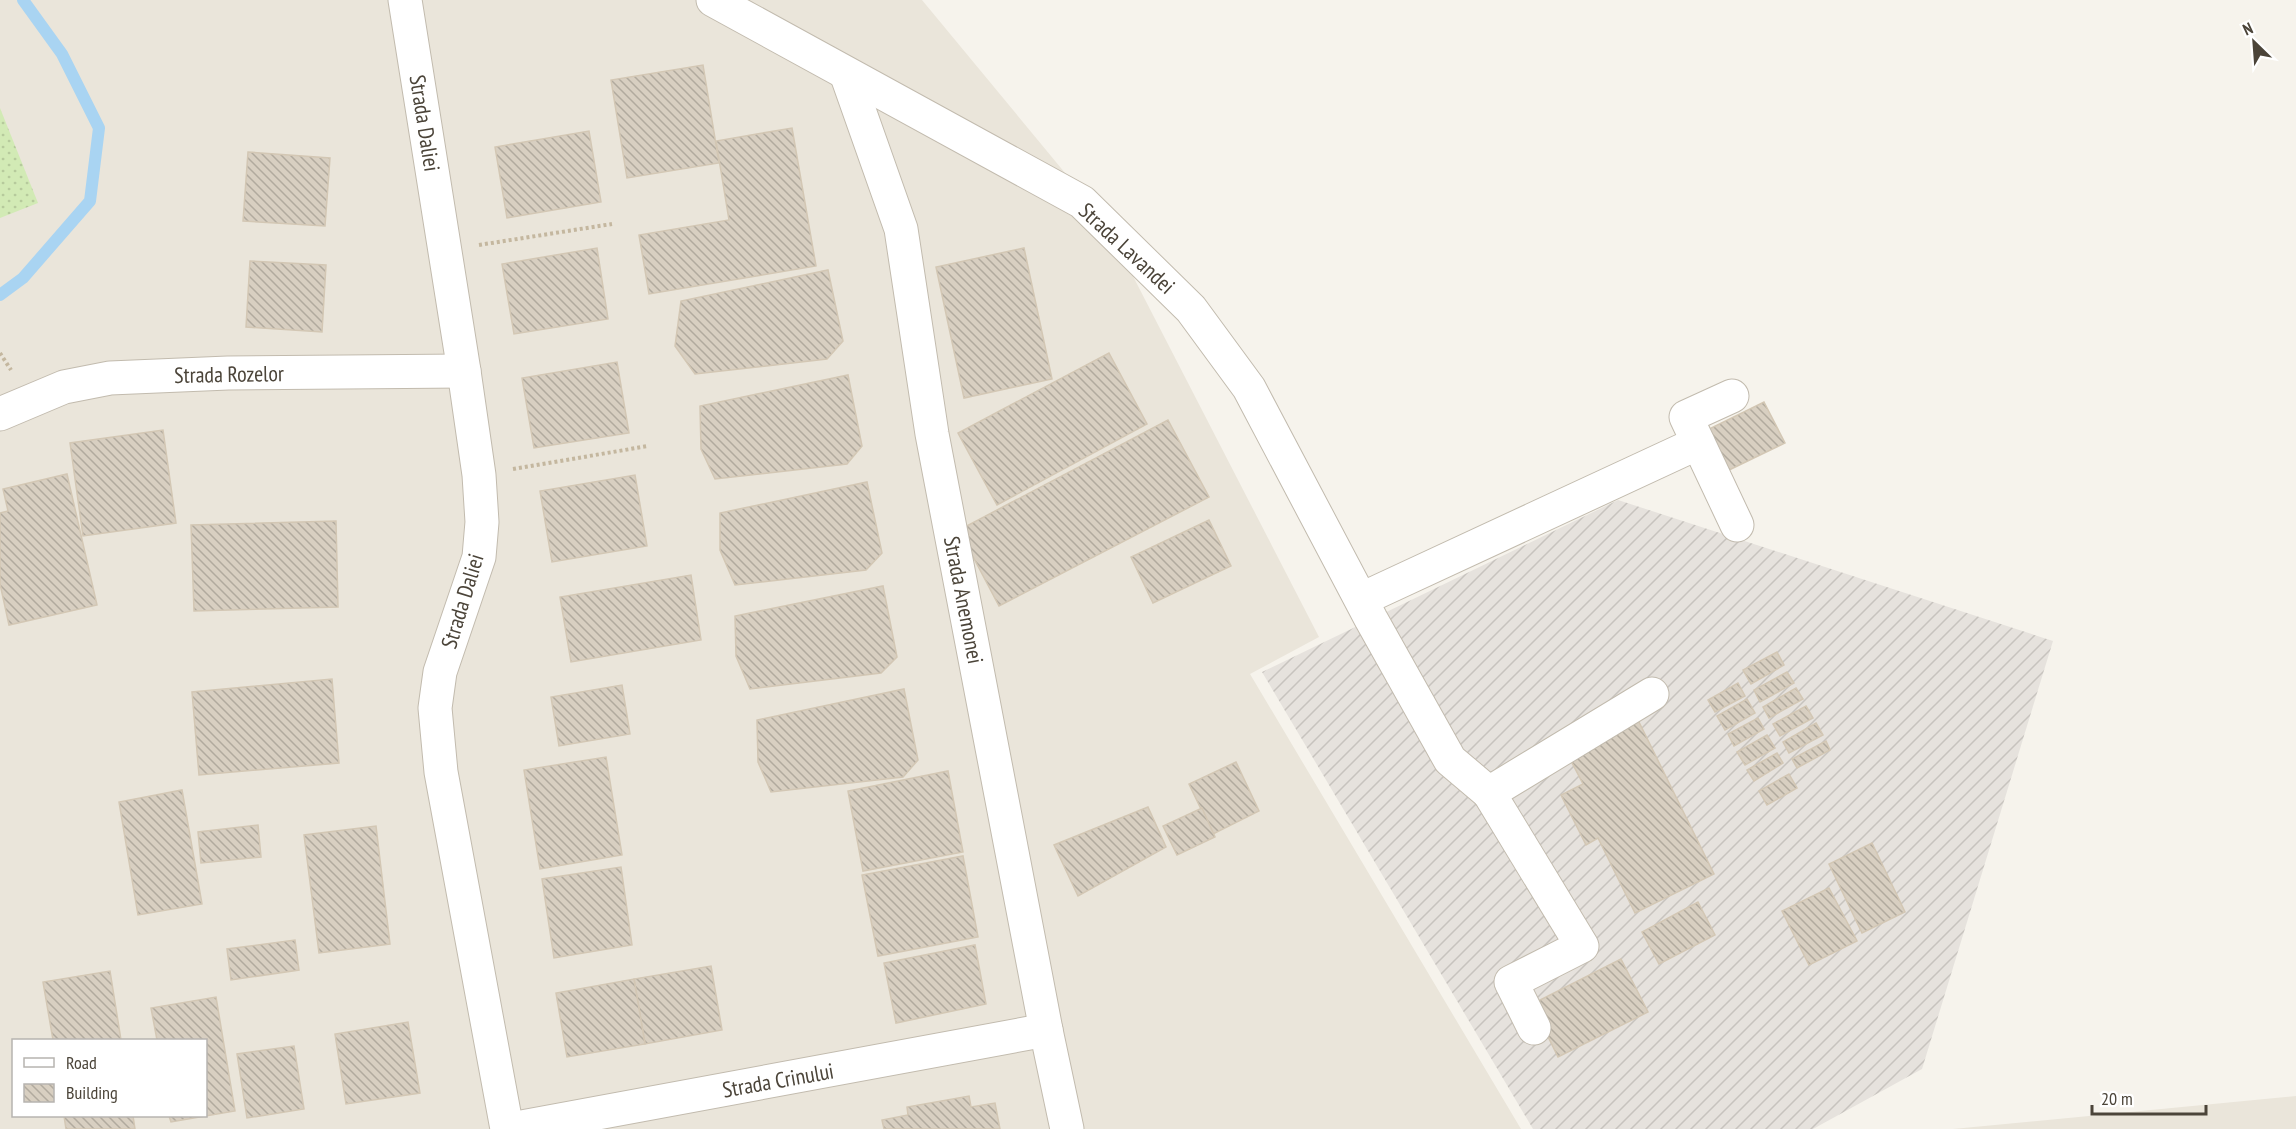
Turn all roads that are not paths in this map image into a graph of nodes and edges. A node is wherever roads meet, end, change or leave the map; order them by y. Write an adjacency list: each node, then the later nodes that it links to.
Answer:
1 (405, 0): 4 (street, Strada Daliei)
2 (713, 0): 3 (street, Strada Lavandei)
3 (848, 76): 9 (street, Strada Lavandei); 13 (street, Strada Anemonei)
4 (464, 371): 6 (street, Strada Rozelor); 14 (street, Strada Daliei)
5 (1732, 396): 7 (street)
6 (0, 414)
7 (1698, 442): 8 (street); 9 (street)
8 (1737, 525)
9 (1366, 609): 11 (street, Strada Lavandei)
10 (1652, 694): 11 (street)
11 (1489, 793): 12 (street, Strada Lavandei)
12 (1534, 1028)
13 (1046, 1030): 14 (street, Strada Crinului); 15 (street, Strada Anemonei)
14 (509, 1129)
15 (1067, 1129)

